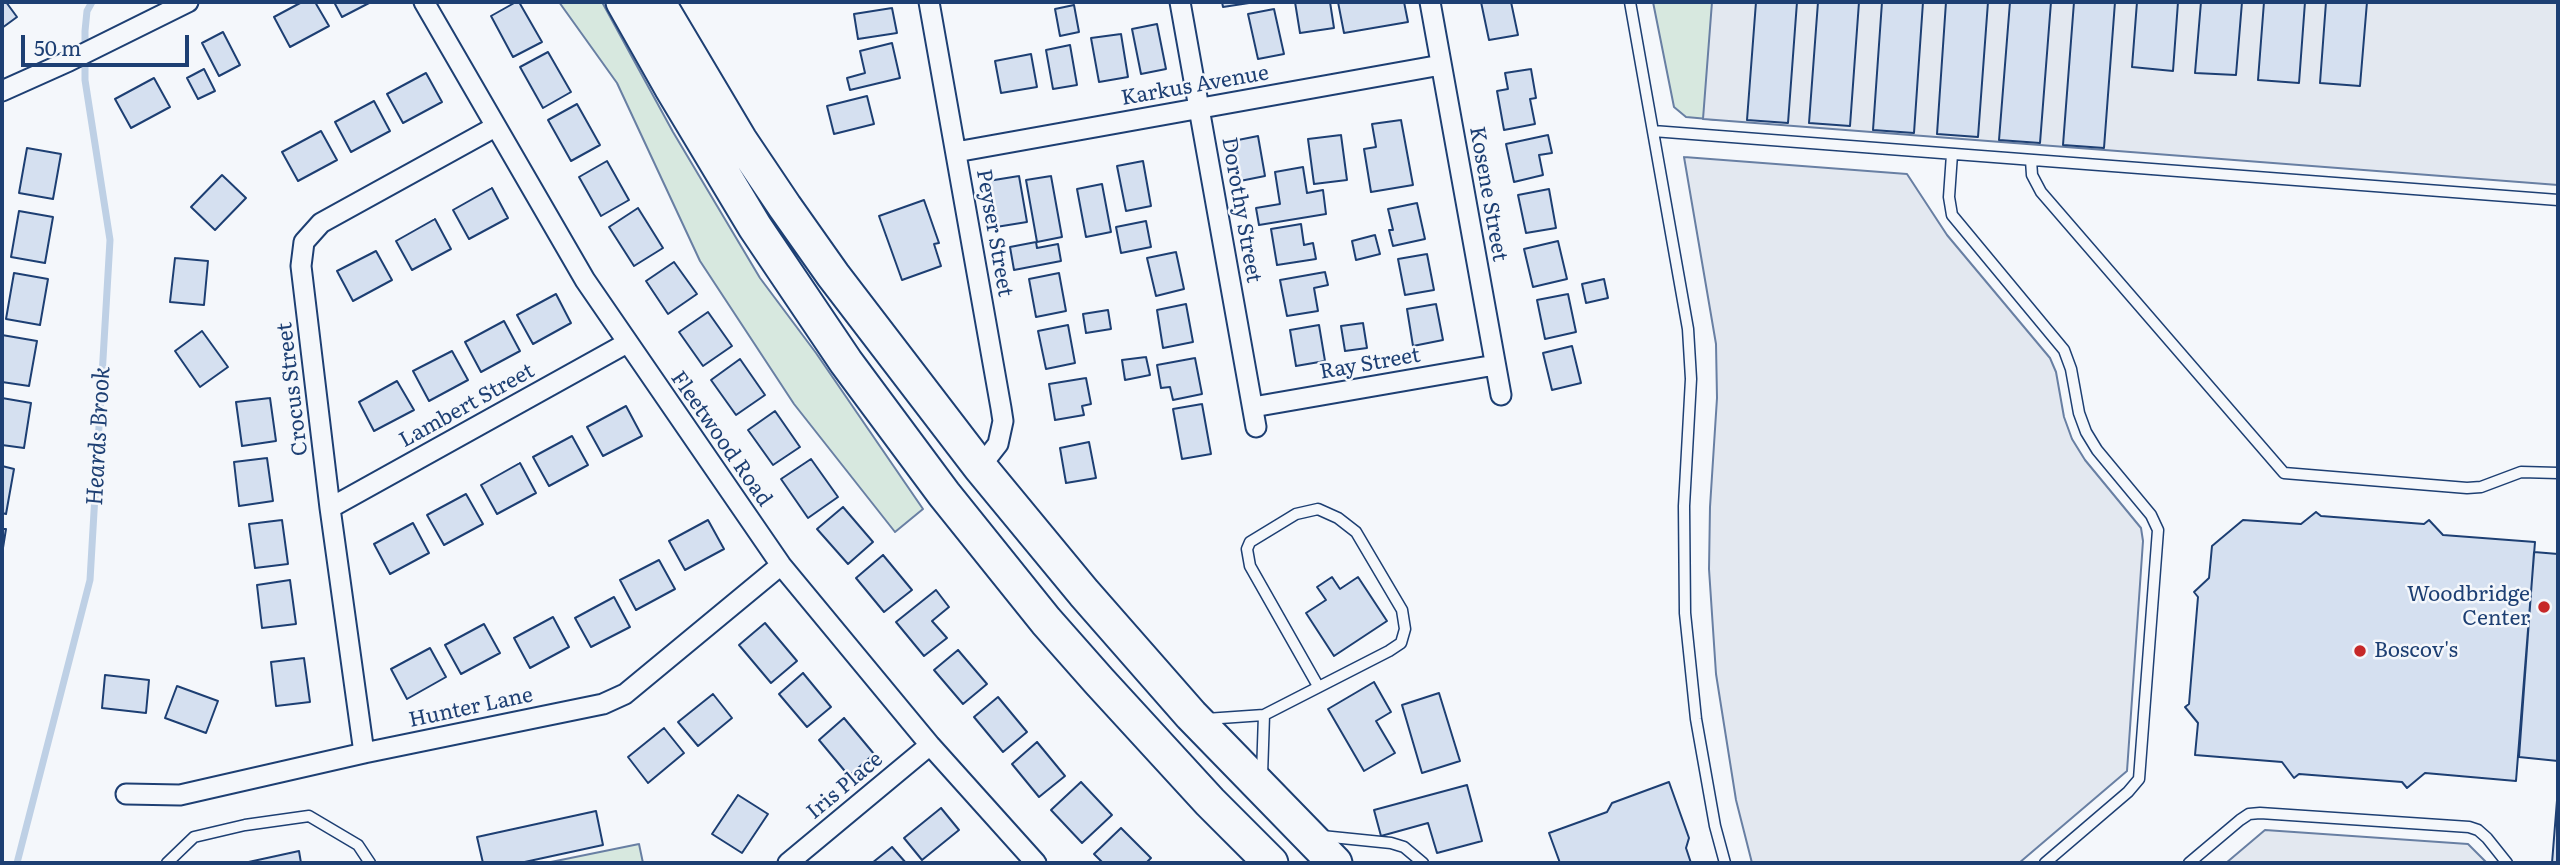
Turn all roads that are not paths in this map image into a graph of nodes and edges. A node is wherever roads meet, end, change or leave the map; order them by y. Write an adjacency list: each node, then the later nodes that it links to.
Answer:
1 (188, 2): 10 (street)
2 (424, 2): 12 (street, Fleetwood Road)
3 (624, 2): 38 (highway)
4 (658, 2): 22 (highway)
5 (929, 2): 14 (street, Peyser Street)
6 (1180, 2): 11 (street, Dorothy Street)
7 (1430, 2): 9 (street, Kosene Street)
8 (1630, 2): 13 (lane)
9 (1441, 65): 11 (street, Karkus Avenue); 19 (street, Kosene Street)
10 (2, 91)
11 (1199, 108): 14 (street, Karkus Avenue); 21 (street, Dorothy Street)
12 (495, 127): 18 (street, Fleetwood Road); 24 (street, Crocus Street)
13 (1653, 131): 15 (lane); 41 (lane)
14 (956, 152): 22 (street, Peyser Street)
15 (1952, 154): 16 (lane); 42 (lane)
16 (2031, 160): 17 (lane); 23 (lane)
17 (2558, 200)
18 (627, 343): 24 (street, Lambert Street); 25 (street, Fleetwood Road)
19 (1496, 365): 20 (street, Kosene Street); 21 (street, Ray Street)
20 (1501, 395)
21 (1255, 417)
22 (980, 467): 28 (highway)
23 (2558, 473)
24 (330, 509): 30 (street, Crocus Street)
25 (781, 565): 29 (street, Fleetwood Road); 30 (street, Hunter Lane)
26 (1318, 687): 26 (lane); 27 (lane)
27 (1264, 715): 28 (lane); 31 (lane)
28 (1195, 720): 31 (highway)
29 (930, 745): 36 (street, Iris Place); 37 (street, Fleetwood Road)
30 (364, 753): 32 (street, Hunter Lane)
31 (1261, 789): 33 (highway)
32 (127, 794)
33 (1305, 834): 39 (highway); 40 (lane)
34 (167, 863): 35 (lane)
35 (370, 863)
36 (788, 863)
37 (1036, 863)
38 (1271, 863)
39 (1335, 863)
40 (1423, 863)
41 (1725, 863)
42 (2045, 863)
43 (2189, 863): 44 (lane)
44 (2507, 863)

